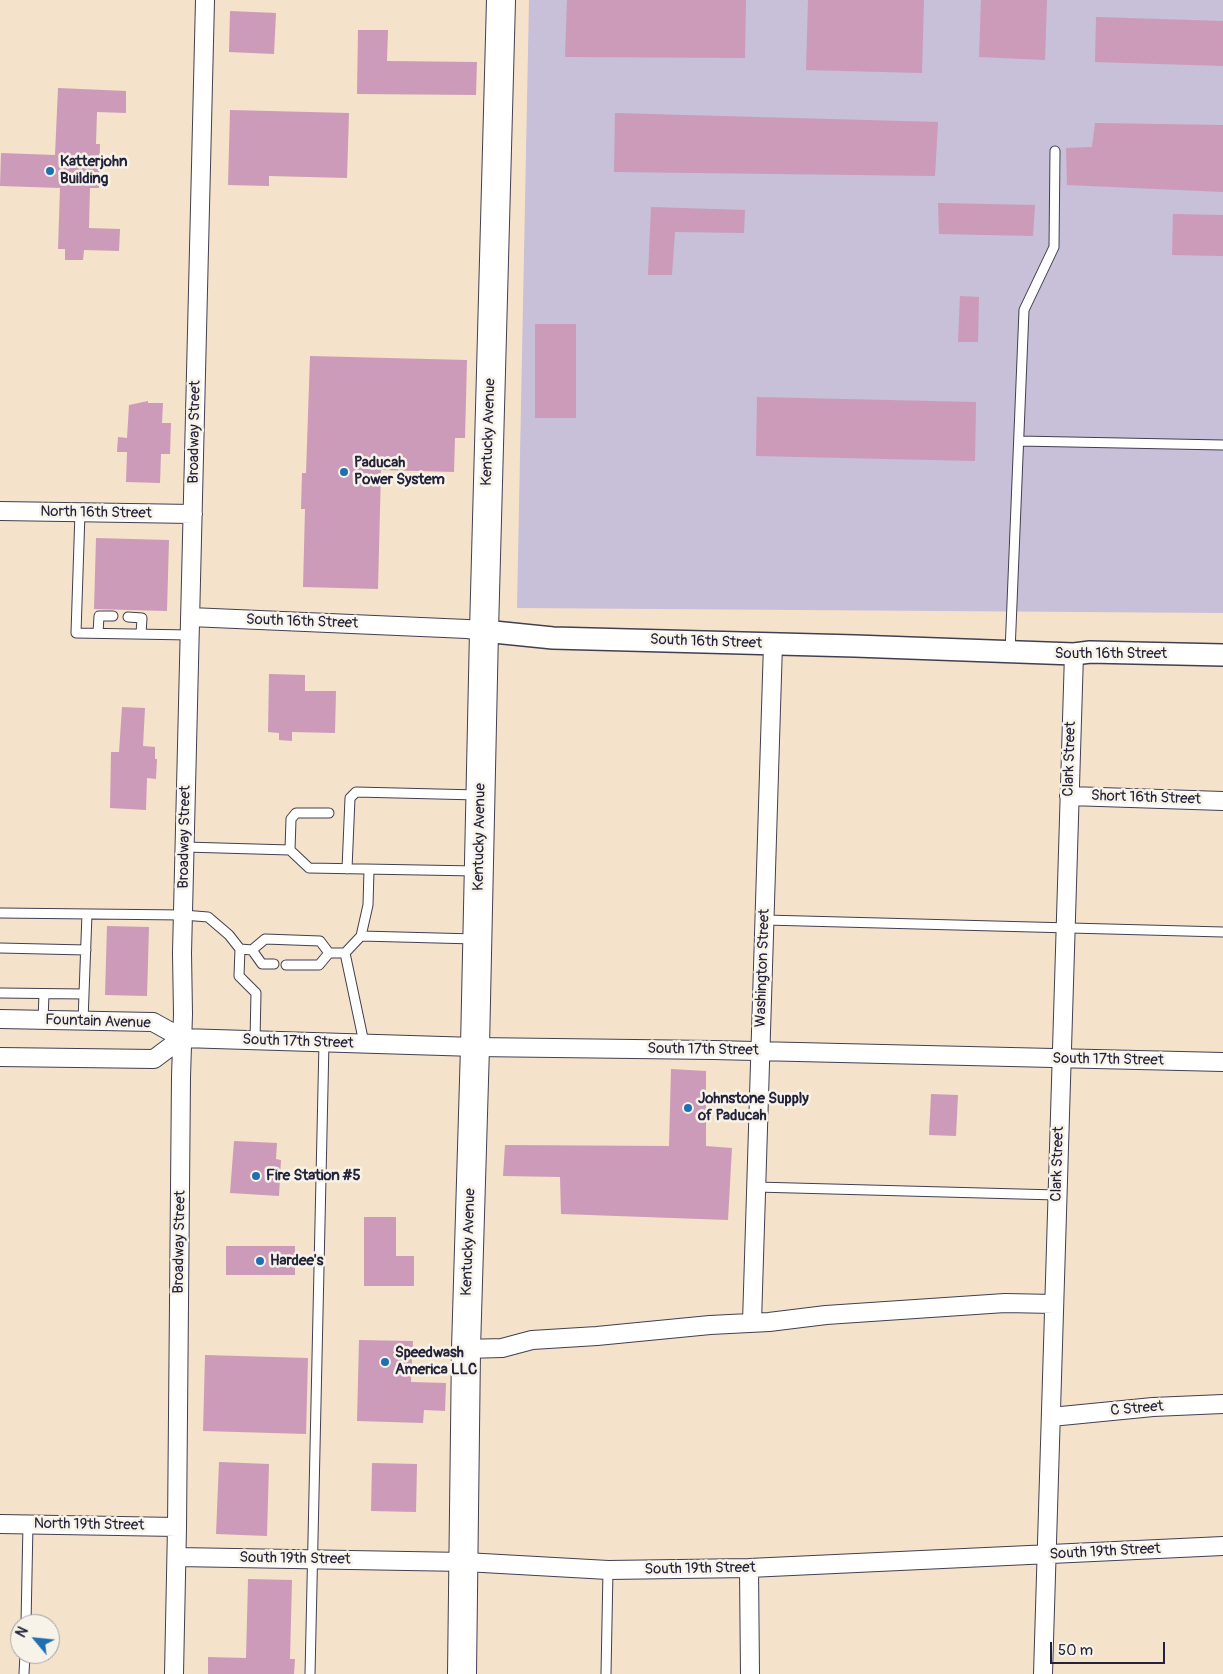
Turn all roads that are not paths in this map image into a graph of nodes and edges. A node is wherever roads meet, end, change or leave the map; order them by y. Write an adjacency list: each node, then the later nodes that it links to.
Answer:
1 (205, 0): 8 (street, Broadway Street)
2 (501, 0): 12 (main road, Kentucky Avenue)
3 (1054, 151): 4 (lane)
4 (1019, 441): 5 (lane); 17 (lane)
5 (1223, 445)
6 (0, 511): 7 (street, North 16th Street)
7 (80, 512): 8 (street, North 16th Street); 13 (lane)
8 (193, 514): 11 (street, Broadway Street)
9 (113, 616): 13 (lane)
10 (128, 617): 14 (lane)
11 (190, 618): 12 (street, South 16th Street); 15 (street, Broadway Street)
12 (484, 632): 16 (street, South 16th Street); 20 (main road, Kentucky Avenue)
13 (98, 633): 14 (lane)
14 (141, 634): 15 (lane)
15 (190, 635): 24 (street, Broadway Street)
16 (773, 644): 17 (street, South 16th Street); 32 (street, Washington Street)
17 (1010, 652): 18 (street, South 16th Street)
18 (1074, 654): 19 (street, South 16th Street); 21 (street, Clark Street)
19 (1223, 655)
20 (480, 795): 26 (lane); 28 (main road, Kentucky Avenue)
21 (1069, 796): 22 (street, Short 16th Street); 33 (street, Clark Street)
22 (1223, 800)
23 (329, 813): 25 (lane)
24 (185, 847): 25 (lane); 31 (street, Broadway Street)
25 (290, 850): 26 (lane)
26 (348, 870): 27 (lane)
27 (369, 870): 28 (lane); 35 (lane)
28 (479, 871): 36 (main road, Kentucky Avenue)
29 (0, 913): 30 (lane)
30 (87, 914): 31 (lane); 39 (lane)
31 (183, 915): 38 (lane); 51 (street, Broadway Street)
32 (764, 920): 33 (lane); 56 (street, Washington Street)
33 (1066, 928): 34 (lane); 58 (street, Clark Street)
34 (1223, 932)
35 (361, 936): 36 (lane); 42 (lane)
36 (478, 939): 55 (main road, Kentucky Avenue)
37 (0, 948): 39 (lane)
38 (240, 949): 40 (lane); 52 (lane)
39 (86, 950): 47 (lane)
40 (252, 950): 41 (lane); 43 (lane)
41 (329, 953): 42 (lane); 44 (lane)
42 (346, 953): 54 (lane)
43 (274, 964)
44 (286, 965)
45 (0, 993): 46 (lane)
46 (44, 994): 47 (lane); 49 (lane)
47 (84, 994): 50 (lane)
48 (0, 1019): 49 (street, Fountain Avenue)
49 (42, 1020): 50 (street, Fountain Avenue)
50 (83, 1021): 51 (street, Fountain Avenue)
51 (182, 1038): 52 (street, South 17th Street); 57 (street); 69 (street, Broadway Street)
52 (255, 1040): 53 (street, South 17th Street)
53 (324, 1042): 54 (street, South 17th Street); 73 (lane)
54 (364, 1044): 55 (street, South 17th Street)
55 (475, 1047): 56 (street, South 17th Street); 64 (main road, Kentucky Avenue)
56 (760, 1052): 58 (street, South 17th Street); 60 (street, Washington Street)
57 (0, 1057)
58 (1061, 1059): 59 (street, South 17th Street); 61 (street, Clark Street)
59 (1223, 1062)
60 (756, 1187): 61 (lane); 63 (street, Washington Street)
61 (1057, 1195): 62 (street, Clark Street)
62 (1054, 1304): 63 (street); 66 (street, Clark Street)
63 (752, 1322): 64 (street)
64 (466, 1348): 74 (main road, Kentucky Avenue)
65 (1223, 1404): 66 (street, C Street)
66 (1051, 1418): 71 (street, Clark Street)
67 (0, 1524): 68 (street, North 19th Street)
68 (28, 1524): 69 (street, North 19th Street); 77 (lane)
69 (178, 1526): 72 (street, Broadway Street)
70 (1223, 1546): 71 (street, South 19th Street)
71 (1047, 1555): 75 (street, South 19th Street); 83 (street, Clark Street)
72 (177, 1557): 73 (street, South 19th Street); 78 (street, Broadway Street)
73 (312, 1560): 74 (street, South 19th Street); 79 (lane)
74 (465, 1562): 76 (street, South 19th Street); 80 (main road, Kentucky Avenue)
75 (749, 1568): 76 (street, South 19th Street); 82 (street)
76 (608, 1570): 81 (lane)
77 (26, 1614)
78 (174, 1674)
79 (310, 1674)
80 (462, 1674)
81 (606, 1674)
82 (750, 1674)
83 (1043, 1674)

